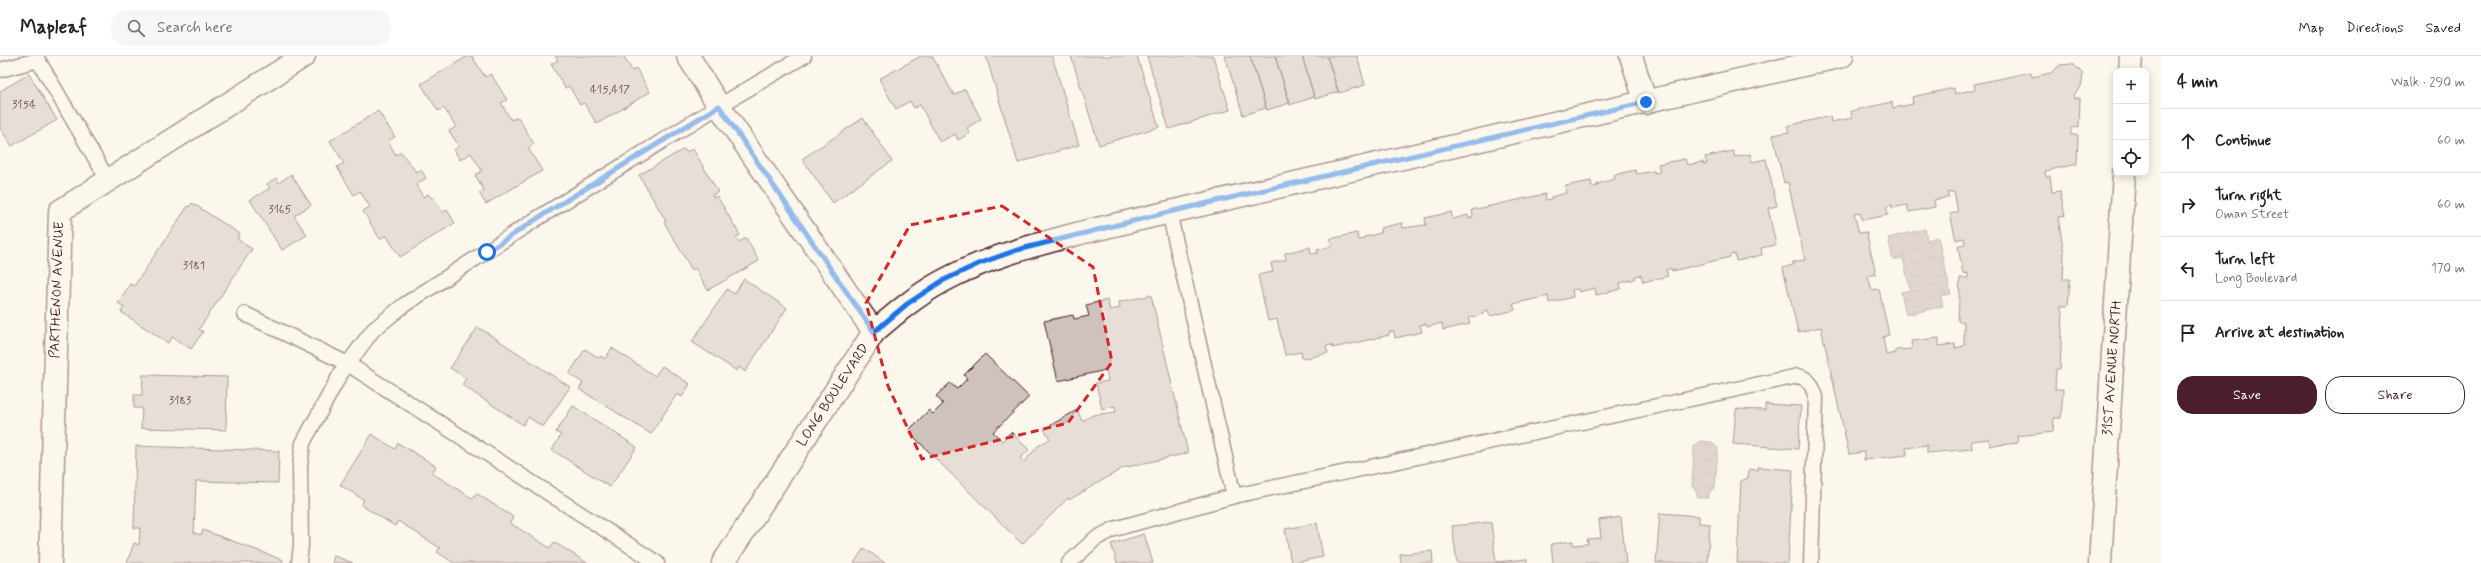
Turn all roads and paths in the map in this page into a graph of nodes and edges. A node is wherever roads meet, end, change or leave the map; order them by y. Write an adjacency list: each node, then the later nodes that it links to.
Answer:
1 (304, 56): 12 (street, PARTHENON AVENUE)
2 (688, 56): 10 (street)
3 (804, 56): 10 (lane)
4 (1631, 56): 9 (street)
5 (1842, 56): 9 (street, LONG BOULEVARD)
6 (2131, 56): 7 (street)
7 (2130, 68)
8 (0, 70): 12 (lane)
9 (1646, 102): 13 (street, LONG BOULEVARD)
10 (719, 106): 15 (street); 16 (lane)
11 (2124, 176): 24 (street, 31ST AVENUE NORTH)
12 (108, 180): 18 (street, PARTHENON AVENUE)
13 (1169, 212): 15 (street, LONG BOULEVARD); 17 (lane)
14 (245, 314): 16 (lane)
15 (874, 332): 21 (street, LONG BOULEVARD)
16 (348, 364): 19 (lane); 20 (lane)
17 (1234, 496): 22 (lane); 23 (lane)
18 (50, 563)
19 (299, 563)
20 (657, 563)
21 (723, 563)
22 (1069, 563)
23 (1811, 563)
24 (2100, 563)

